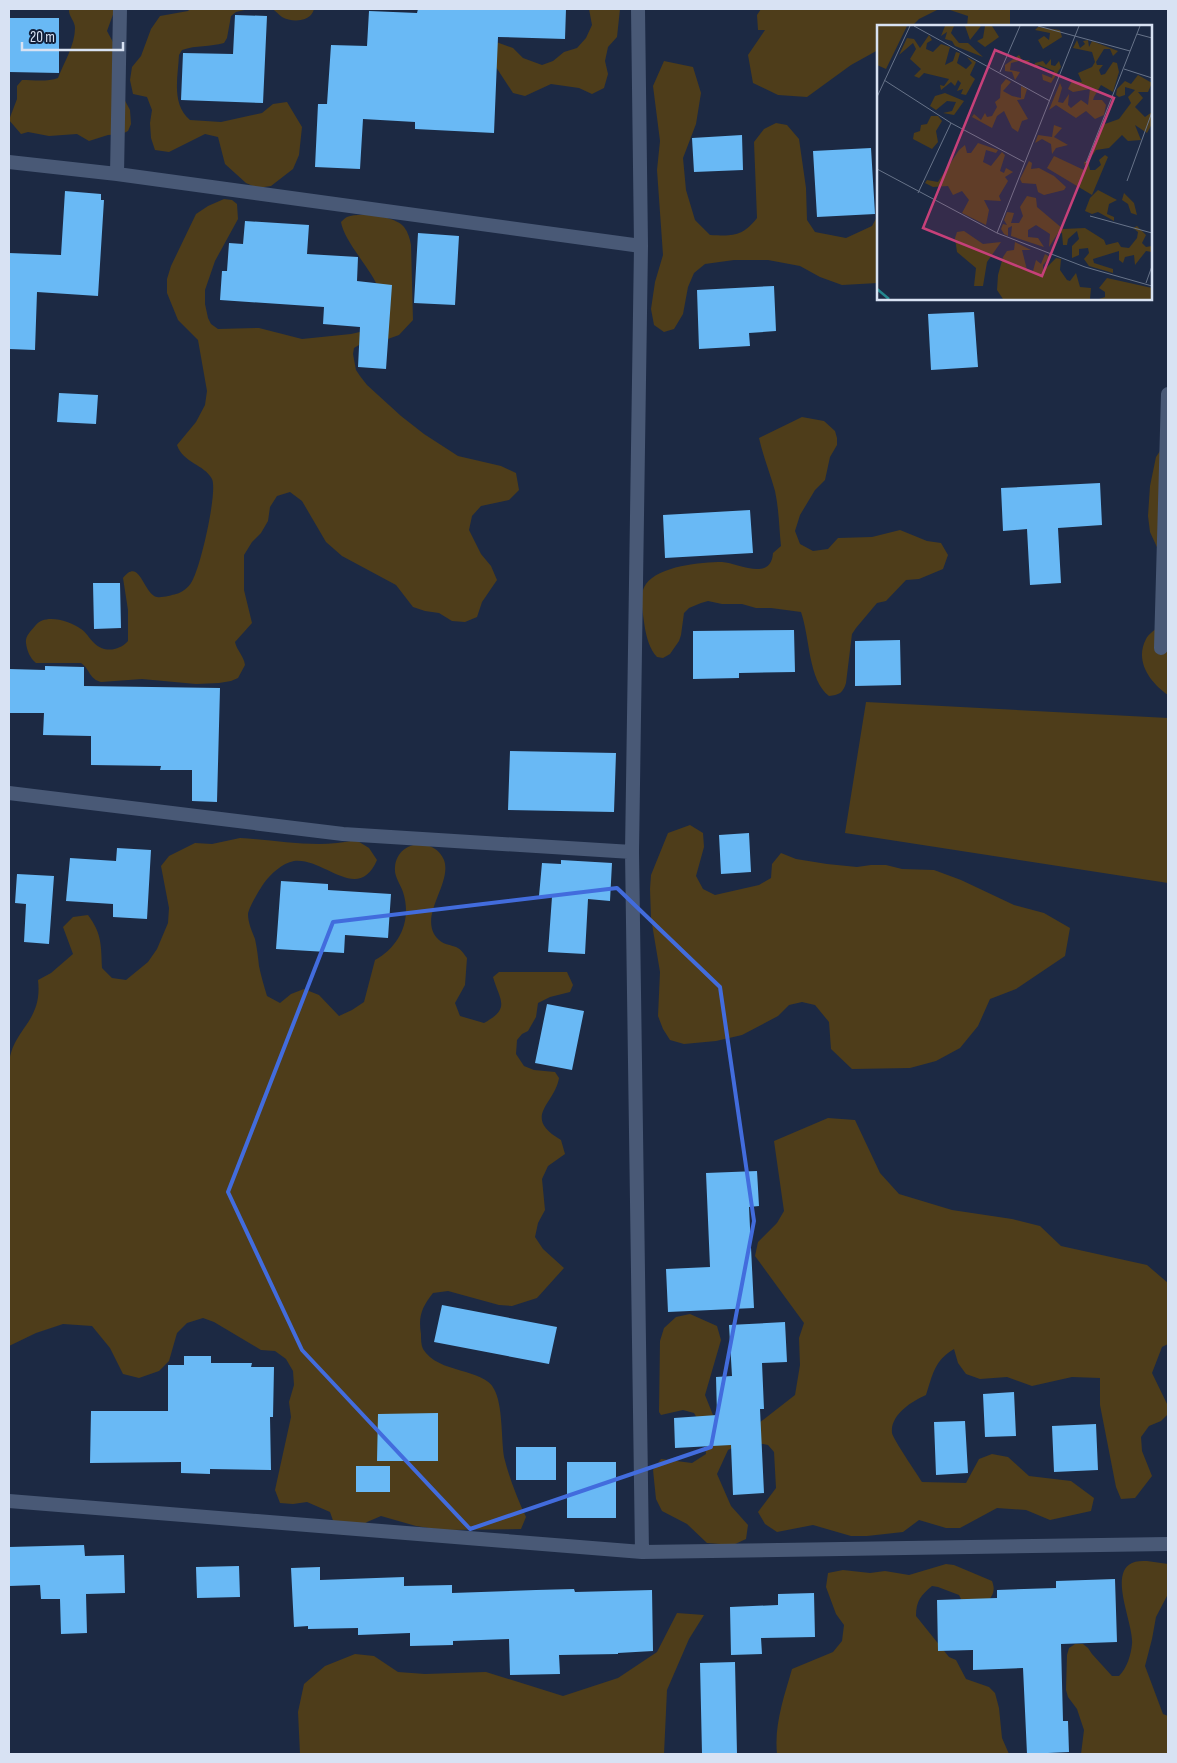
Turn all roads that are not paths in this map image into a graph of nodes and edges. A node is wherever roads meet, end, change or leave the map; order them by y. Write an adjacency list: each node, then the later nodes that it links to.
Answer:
1 (120, 9): 4 (street)
2 (638, 9): 5 (street)
3 (9, 162): 4 (street)
4 (117, 174): 5 (street)
5 (640, 246): 9 (street)
6 (1168, 394): 7 (street)
7 (1161, 648)
8 (9, 793): 9 (street)
9 (632, 852): 12 (street)
10 (9, 1501): 12 (street)
11 (1168, 1544): 12 (street)
12 (642, 1552)

